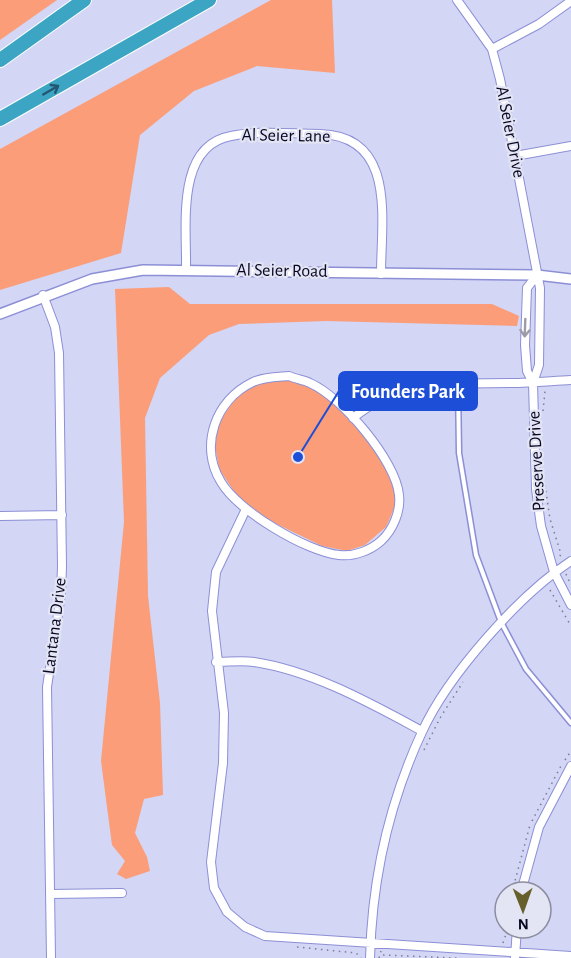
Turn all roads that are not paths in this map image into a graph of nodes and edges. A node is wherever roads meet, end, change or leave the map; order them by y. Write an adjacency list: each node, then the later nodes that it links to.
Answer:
1 (84, 0): 6 (highway)
2 (208, 0): 7 (highway, one-way to 2)
3 (457, 0): 5 (street, Al Seier Drive)
4 (571, 1): 5 (street)
5 (492, 49): 9 (street, Al Seier Drive)
6 (0, 60)
7 (0, 119)
8 (571, 146): 9 (street)
9 (515, 156): 12 (street, Al Seier Drive)
10 (186, 269): 11 (street, Al Seier Road); 11 (street, Al Seier Lane); 14 (street, Al Seier Road)
11 (381, 274): 12 (street, Al Seier Road)
12 (537, 276): 13 (street, Al Seier Road); 17 (street, Preserve Drive); 17 (street, Preserve Drive, one-way to 17)
13 (571, 279)
14 (43, 295): 15 (street, Al Seier Road); 21 (street, Lantana Drive)
15 (0, 314)
16 (571, 380): 17 (street)
17 (533, 383): 18 (street); 24 (street, Preserve Drive)
18 (458, 384): 19 (street); 26 (lane)
19 (353, 418): 20 (street); 20 (street)
20 (246, 509): 27 (street)
21 (62, 515): 22 (street); 33 (street, Lantana Drive)
22 (0, 516)
23 (571, 561): 24 (street)
24 (555, 572): 25 (street, Preserve Drive); 26 (street)
25 (571, 605)
26 (501, 622): 28 (lane); 29 (street)
27 (216, 662): 29 (street); 35 (street)
28 (571, 723)
29 (422, 731): 35 (street)
30 (571, 766): 31 (street)
31 (524, 880)
32 (122, 893): 33 (street)
33 (50, 894): 38 (street, Lantana Drive)
34 (516, 940): 36 (street)
35 (370, 945): 36 (street); 39 (street)
36 (515, 956): 37 (street)
37 (571, 956)
38 (51, 958)
39 (370, 958)

